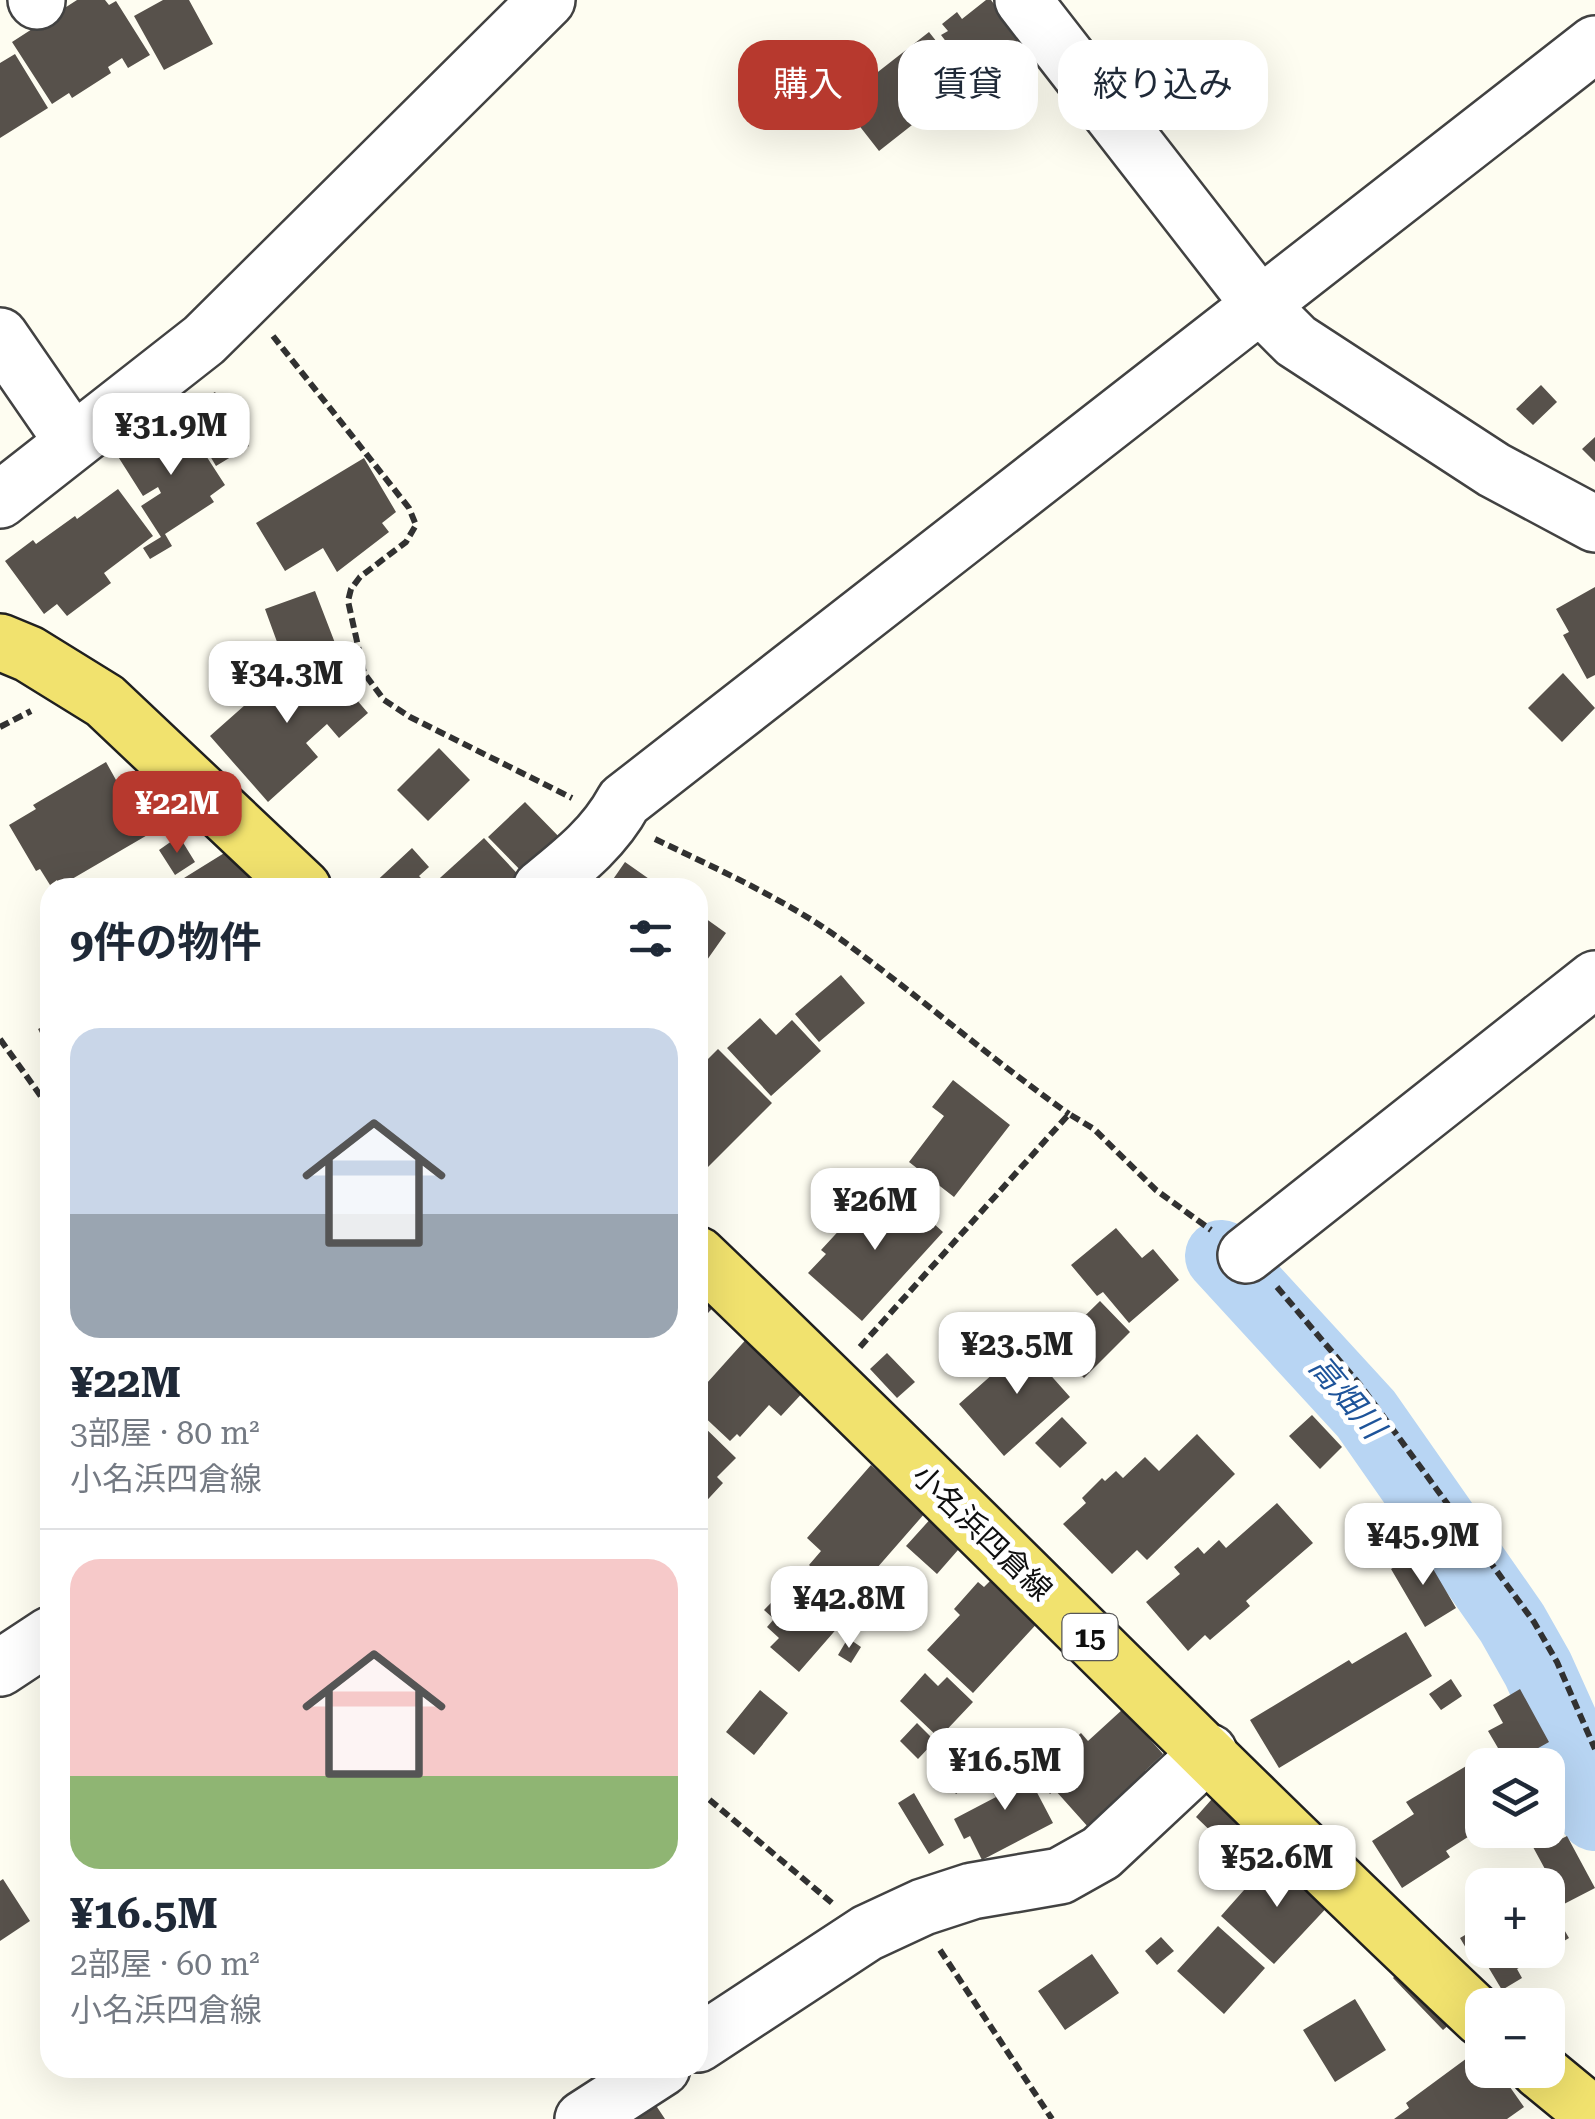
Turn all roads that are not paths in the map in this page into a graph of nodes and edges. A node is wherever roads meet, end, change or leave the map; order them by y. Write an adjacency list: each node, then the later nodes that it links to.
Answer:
1 (547, 0): 6 (street)
2 (1023, 0): 4 (street)
3 (1595, 44): 4 (street)
4 (1260, 305): 8 (street); 11 (street)
5 (0, 336): 6 (street)
6 (72, 442): 7 (street)
7 (0, 500)
8 (1595, 524)
9 (0, 642): 10 (main road)
10 (292, 878)
11 (553, 878)
12 (1595, 980): 13 (street)
13 (1246, 1255)
14 (708, 1266): 17 (main road, 小名浜四倉線 / 15)
15 (40, 1642): 16 (street)
16 (0, 1668)
17 (1208, 1752): 18 (main road, 小名浜四倉線 / 15); 19 (street)
18 (1465, 2003)
19 (708, 2038)
20 (647, 2078): 23 (street)
21 (1560, 2088): 22 (main road)
22 (1595, 2116)
23 (584, 2119)

